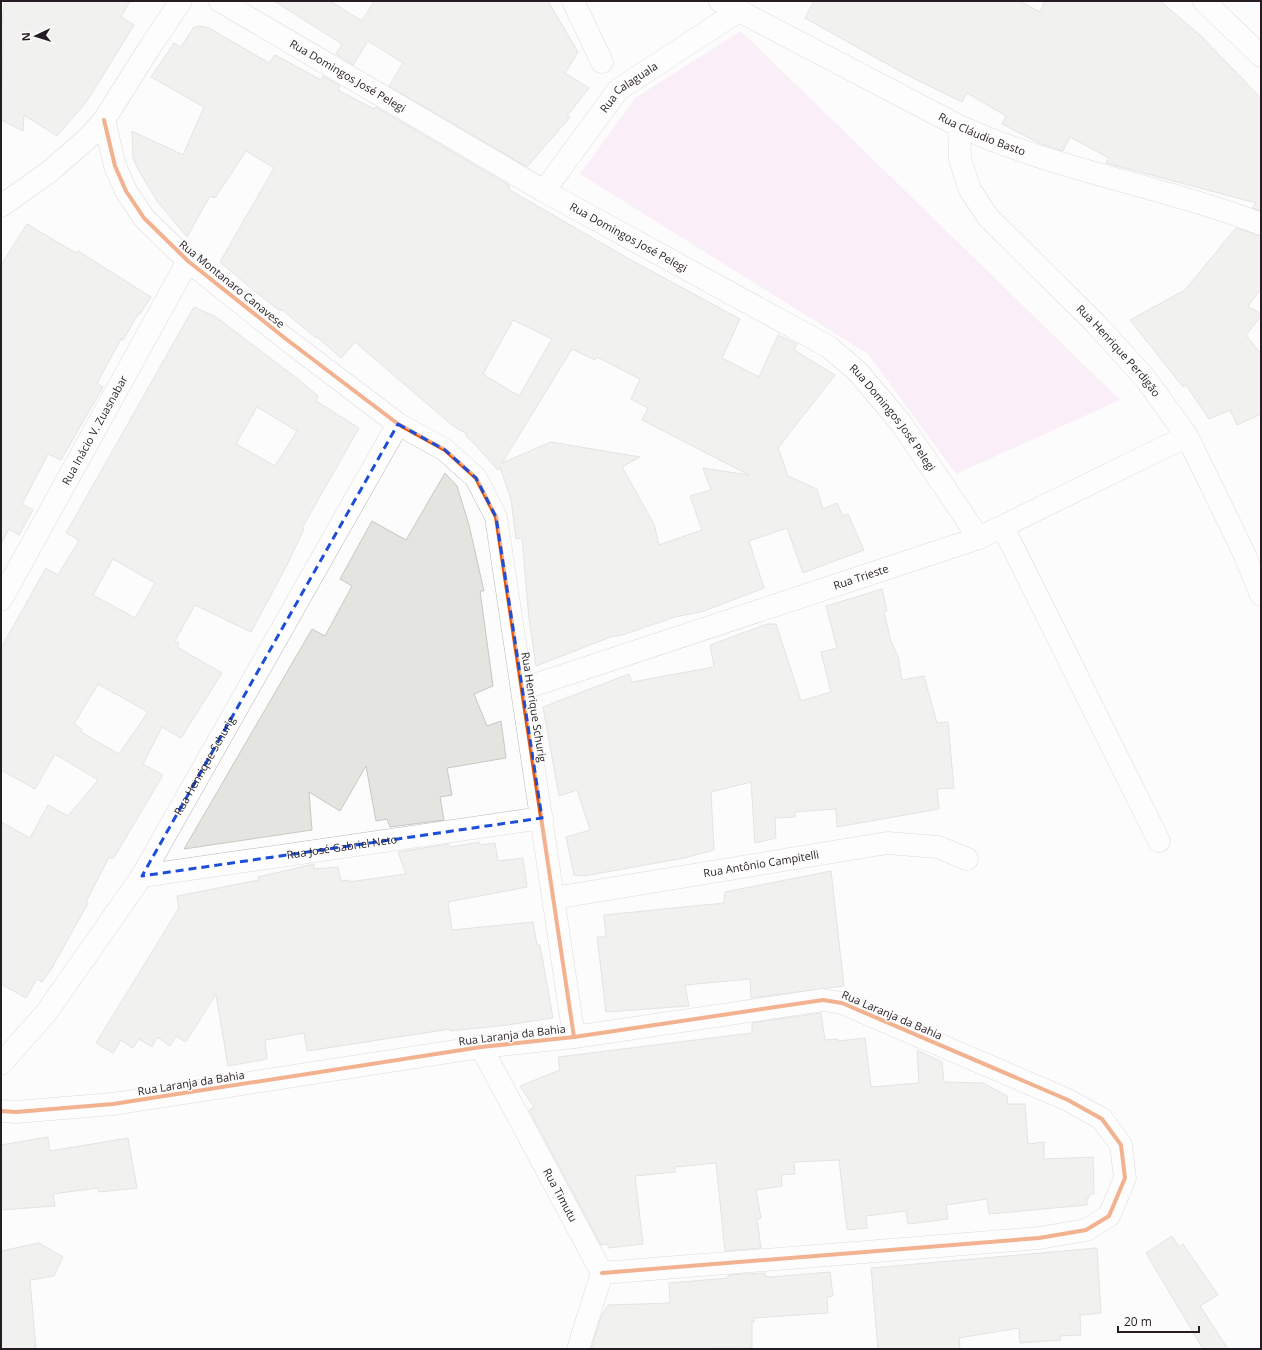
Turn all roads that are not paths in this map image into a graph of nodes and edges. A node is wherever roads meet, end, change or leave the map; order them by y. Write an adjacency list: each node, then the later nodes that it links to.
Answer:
1 (181, 1): 9 (street)
2 (220, 1): 11 (street, Rua Domingos José Pelegi)
3 (573, 1): 8 (street)
4 (720, 1): 6 (street, Rua Cláudio Basto)
5 (1204, 1): 7 (street)
6 (740, 10): 10 (street, Rua Cláudio Basto); 11 (street, Rua Calaguala)
7 (1261, 56)
8 (602, 62)
9 (104, 120): 12 (street); 14 (street, Rua Montanaro Canavese)
10 (959, 126): 13 (street, Rua Cláudio Basto); 16 (street, Rua Henrique Perdigão)
11 (544, 191): 18 (street, Rua Domingos José Pelegi)
12 (1, 206)
13 (1261, 224)
14 (188, 261): 15 (street, Rua Montanaro Canavese); 20 (street, Rua Inácio V. Zuasnabar)
15 (398, 424): 21 (street, Rua Henrique Schurig); 25 (street, Rua Henrique Schurig)
16 (1187, 436): 17 (street, Rua Trieste); 19 (street, Rua Henrique Perdigão)
17 (1003, 526): 18 (street, Rua Trieste); 23 (street)
18 (979, 538): 21 (street, Rua Trieste)
19 (1261, 595)
20 (1, 600)
21 (522, 689): 22 (street, Rua Henrique Schurig)
22 (542, 818): 25 (street, Rua José Gabriel Neto); 26 (street, Rua Henrique Schurig)
23 (1159, 841)
24 (968, 859): 26 (street, Rua Antônio Campitelli)
25 (142, 876): 29 (street, Rua Henrique Schurig)
26 (554, 898): 27 (street, Rua Henrique Schurig)
27 (574, 1036): 28 (street, Rua Laranja da Bahia); 31 (street, Rua Laranja da Bahia)
28 (481, 1047): 30 (street, Rua Laranja da Bahia); 31 (street, Rua Timutu)
29 (1, 1064)
30 (1, 1111)
31 (602, 1273): 32 (street)
32 (578, 1349)

